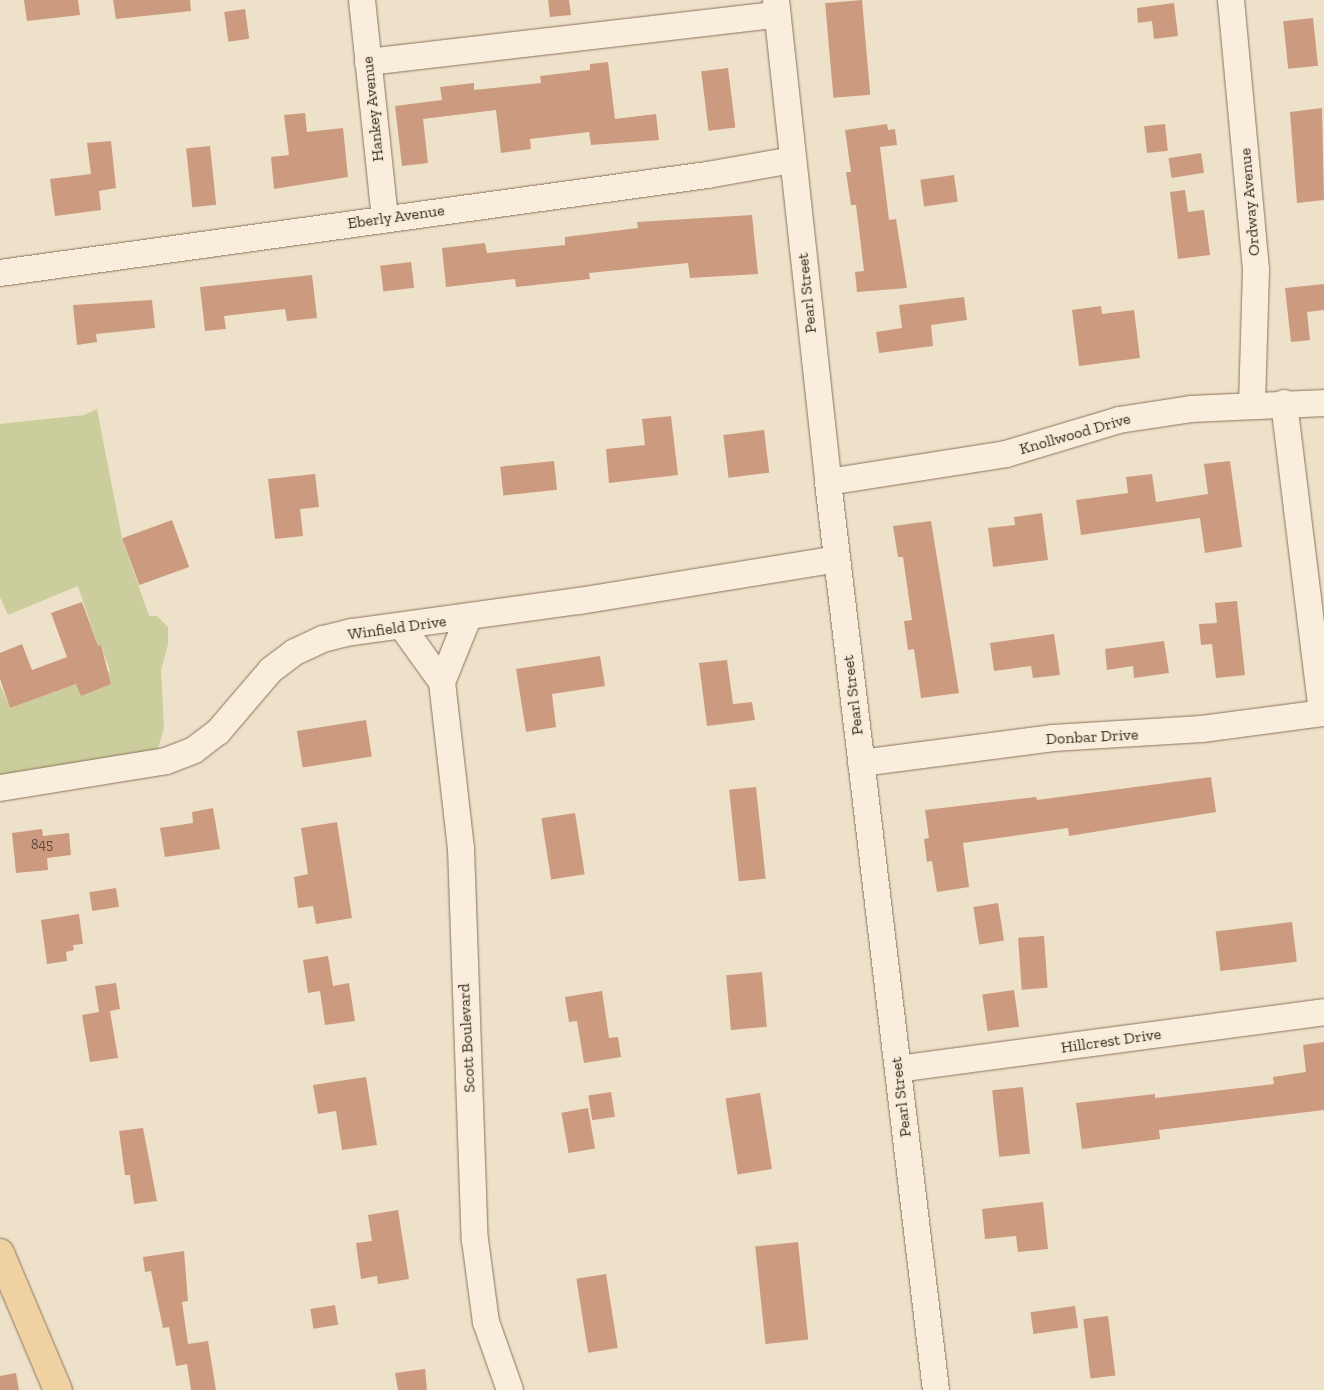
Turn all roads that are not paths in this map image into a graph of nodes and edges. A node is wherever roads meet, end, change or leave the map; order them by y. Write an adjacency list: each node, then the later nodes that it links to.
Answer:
1 (362, 0): 4 (street, Hankey Avenue)
2 (1231, 0): 10 (street, Ordway Avenue)
3 (776, 7): 4 (street); 5 (street, Pearl Street)
4 (368, 62): 6 (street, Hankey Avenue)
5 (793, 160): 6 (street, Eberly Avenue); 11 (street, Pearl Street)
6 (385, 219): 7 (street, Eberly Avenue)
7 (0, 273)
8 (1284, 403): 9 (street, Knollwood Drive); 10 (street, Knollwood Drive); 16 (street)
9 (1324, 403)
10 (1252, 404): 11 (street, Knollwood Drive)
11 (828, 482): 12 (street, Pearl Street)
12 (837, 559): 13 (street, Winfield Drive); 17 (street, Pearl Street)
13 (468, 618): 14 (street, Winfield Drive); 15 (street, Scott Boulevard)
14 (402, 628): 15 (street); 18 (street, Winfield Drive)
15 (442, 682): 23 (street, Scott Boulevard)
16 (1323, 713): 17 (street, Donbar Drive)
17 (861, 763): 20 (street, Pearl Street)
18 (0, 788)
19 (1324, 1012): 20 (street, Hillcrest Drive)
20 (898, 1070): 24 (street, Pearl Street)
21 (0, 1253): 22 (main road)
22 (58, 1390)
23 (510, 1390)
24 (936, 1390)

